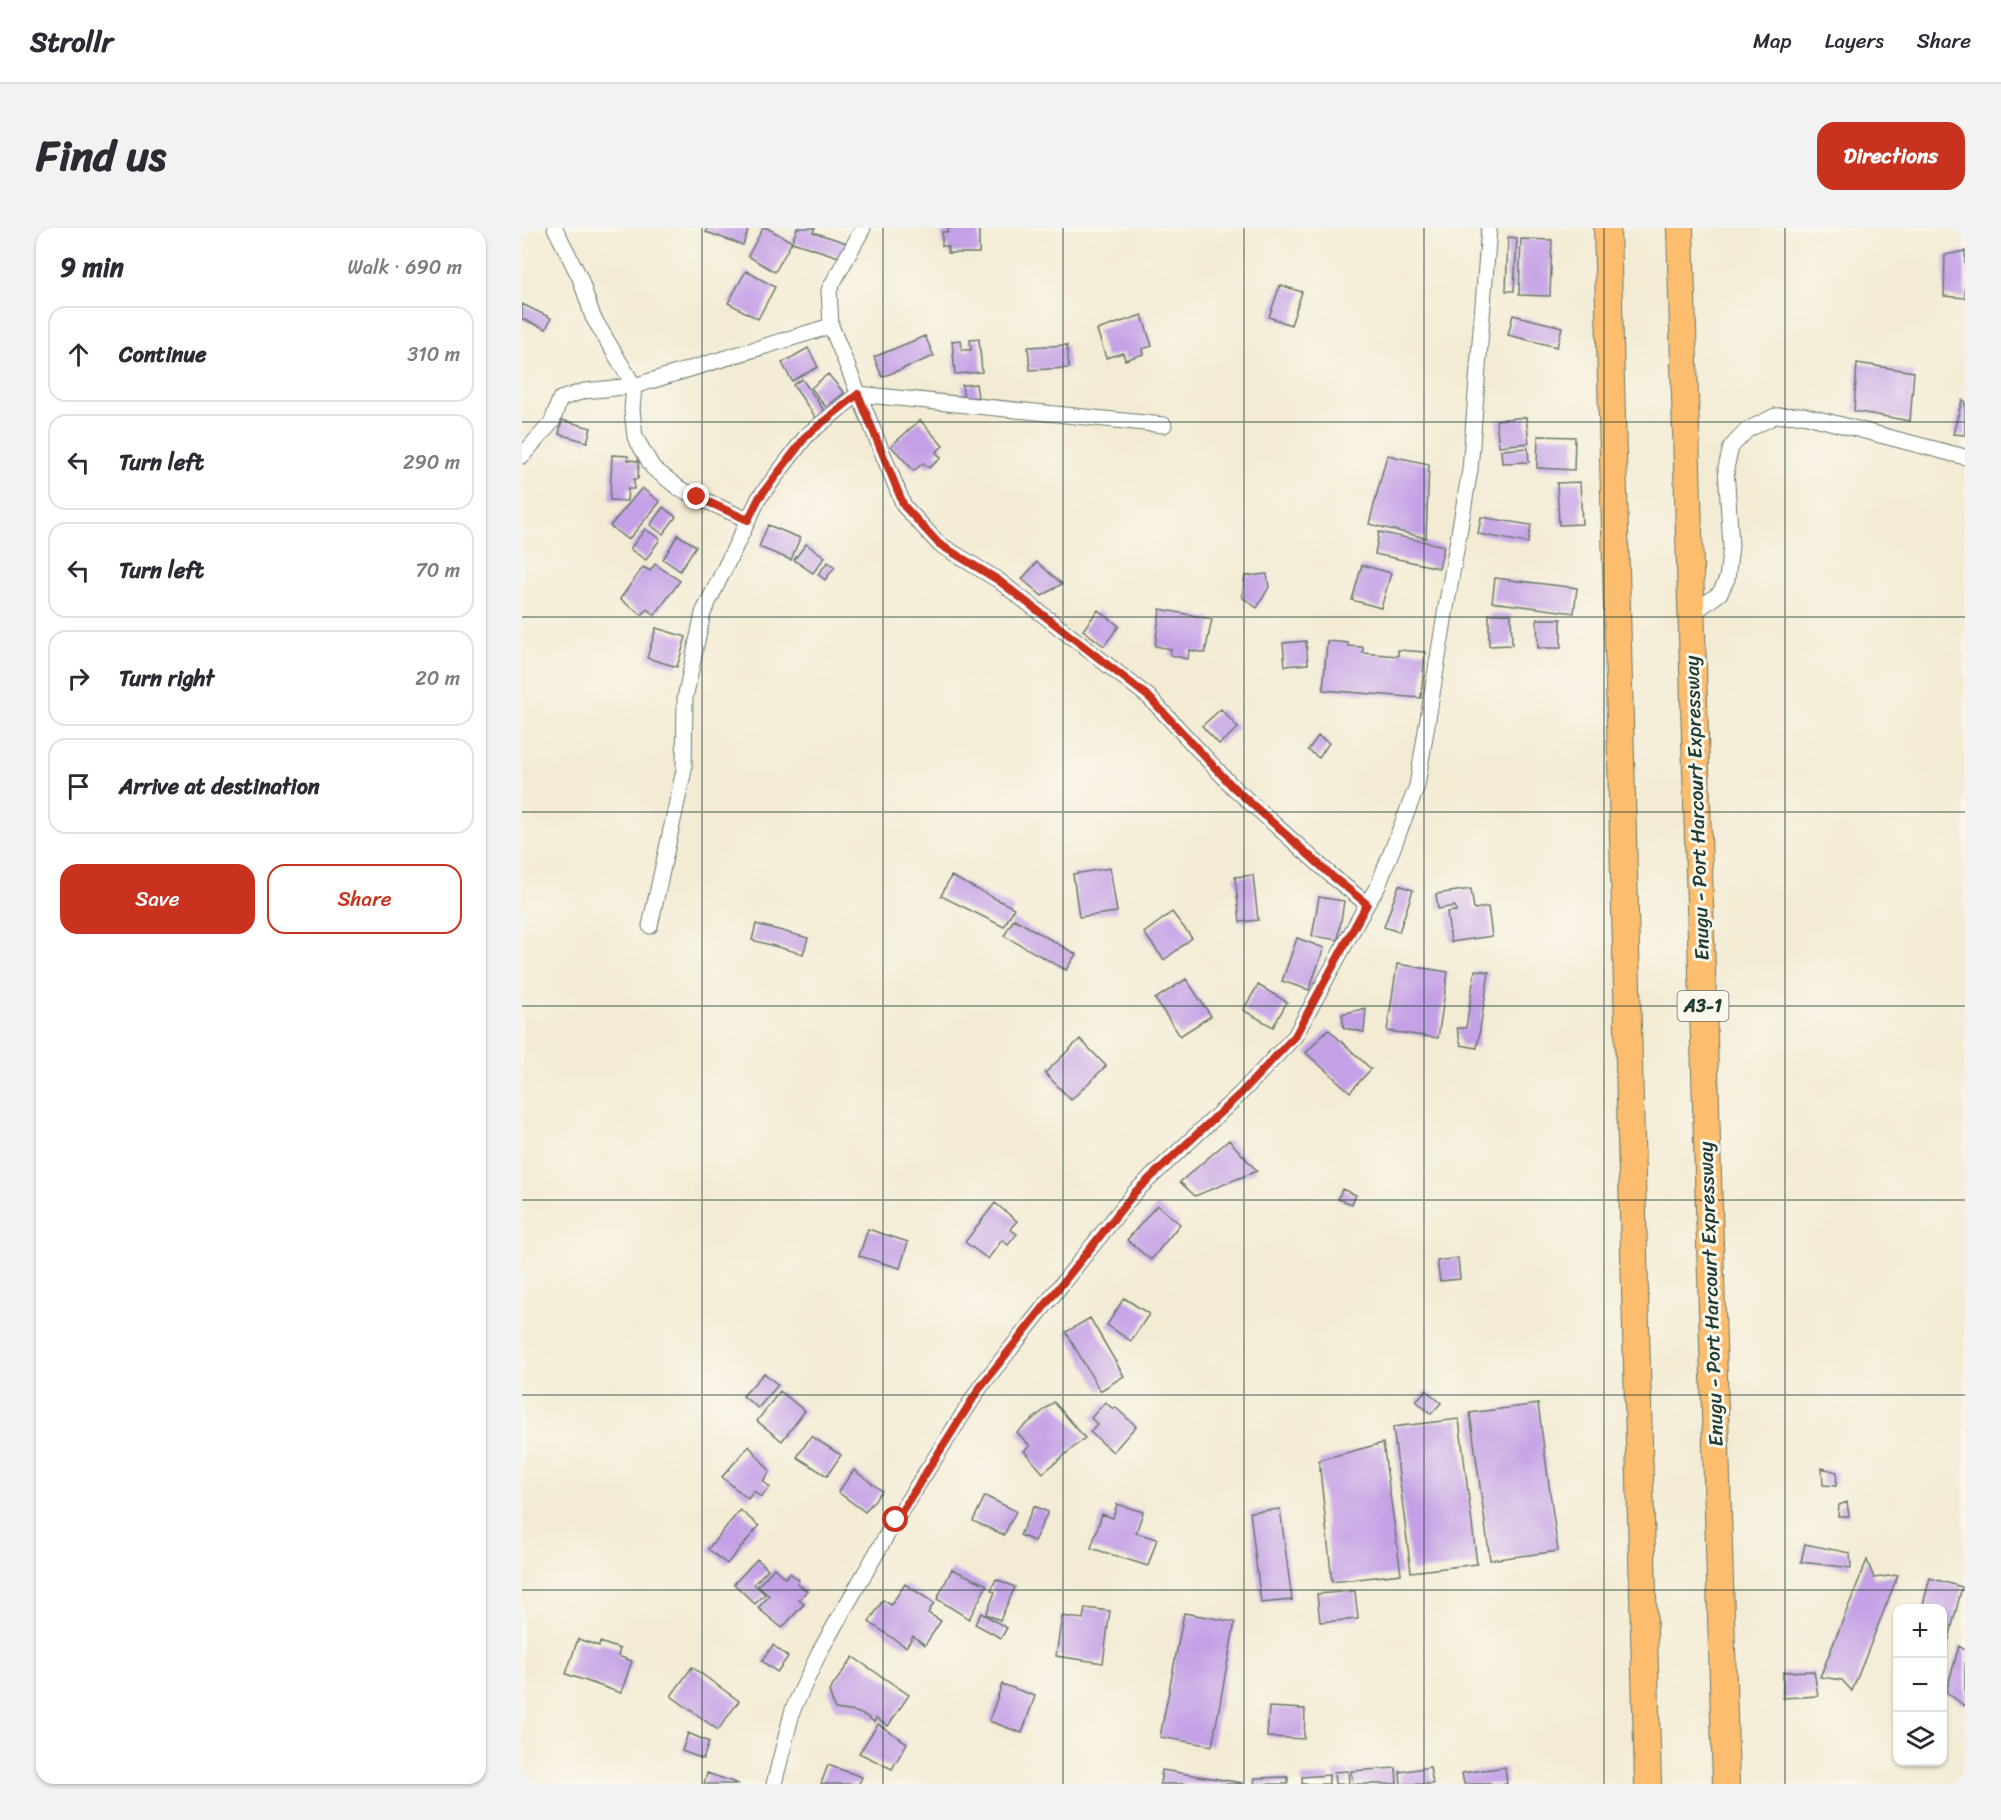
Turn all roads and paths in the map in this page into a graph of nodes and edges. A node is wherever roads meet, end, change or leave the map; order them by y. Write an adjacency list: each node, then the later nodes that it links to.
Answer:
1 (555, 228): 7 (street)
2 (863, 228): 6 (street)
3 (1489, 228): 14 (street)
4 (1607, 228): 17 (highway)
5 (1680, 228): 13 (highway, Enugu - Port Harcourt Expressway / A3-1)
6 (831, 326): 7 (street); 8 (street)
7 (634, 386): 10 (street); 12 (street)
8 (858, 394): 9 (street); 12 (street); 14 (street)
9 (1164, 425)
10 (522, 456)
11 (1965, 457): 13 (street)
12 (748, 520): 15 (street)
13 (1692, 614): 18 (highway, Enugu - Port Harcourt Expressway / A3-1)
14 (1367, 904): 16 (street)
15 (650, 926)
16 (774, 1784)
17 (1648, 1784)
18 (1726, 1784)

